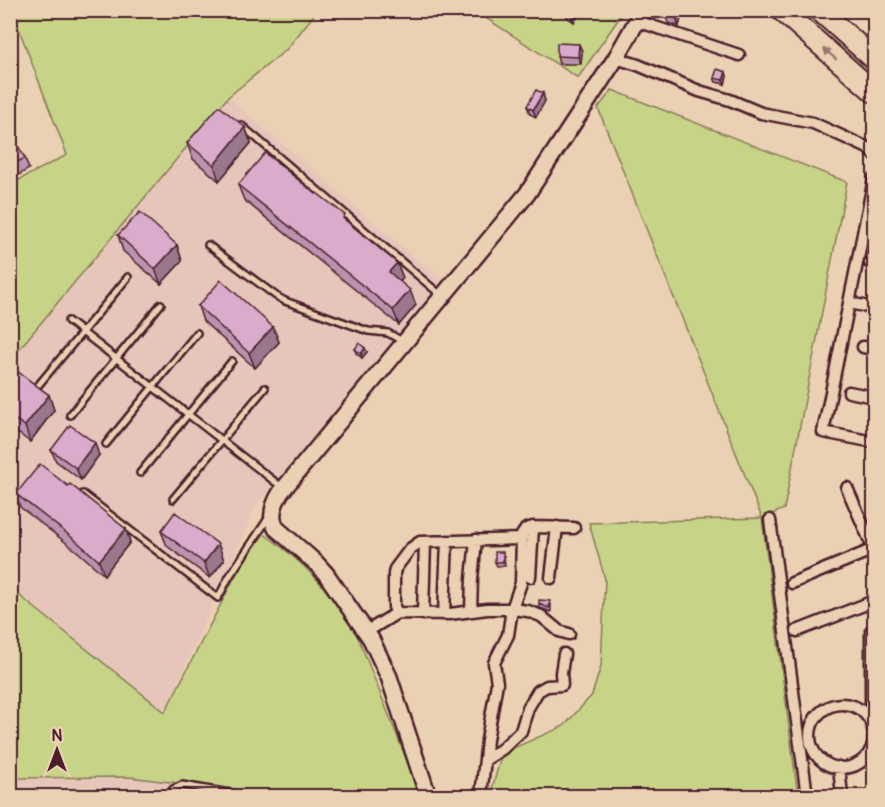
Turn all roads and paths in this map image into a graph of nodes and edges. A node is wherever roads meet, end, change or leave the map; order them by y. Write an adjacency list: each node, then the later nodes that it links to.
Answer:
1 (781, 10): 7 (highway, one-way to 1)
2 (819, 10): 6 (highway)
3 (640, 16): 4 (street); 5 (street)
4 (739, 55)
5 (615, 58): 9 (street); 13 (street)
6 (874, 59)
7 (874, 92)
8 (233, 117): 13 (lane)
9 (874, 154)
10 (874, 179): 14 (street)
11 (208, 245): 20 (lane)
12 (128, 277): 18 (lane)
13 (443, 297): 20 (street)
14 (849, 303): 16 (street); 33 (street)
15 (161, 304): 23 (lane)
16 (874, 308)
17 (69, 321): 18 (lane)
18 (83, 332): 23 (lane); 26 (lane)
19 (197, 333): 25 (lane)
20 (405, 343): 37 (street)
21 (863, 347): 22 (street)
22 (874, 350)
23 (117, 358): 25 (lane); 31 (lane)
24 (232, 361): 30 (lane)
25 (153, 387): 30 (lane); 34 (lane)
26 (36, 388)
27 (265, 388): 32 (lane)
28 (849, 392): 29 (street)
29 (874, 397)
30 (188, 414): 32 (lane); 35 (lane)
31 (70, 415)
32 (221, 440): 37 (lane); 39 (lane)
33 (874, 442)
34 (106, 444)
35 (140, 473)
36 (847, 488): 49 (street)
37 (284, 489): 40 (street)
38 (83, 495): 40 (lane)
39 (173, 499)
40 (273, 511): 61 (street)
41 (770, 520): 64 (street)
42 (533, 527): 43 (street); 45 (street); 50 (street)
43 (557, 527): 44 (street); 51 (street)
44 (574, 528)
45 (522, 539): 46 (street); 54 (street)
46 (476, 540): 47 (street); 55 (street)
47 (447, 541): 48 (street); 58 (street)
48 (425, 542): 56 (street); 57 (street)
49 (874, 549): 52 (street)
50 (530, 577)
51 (551, 579)
52 (792, 583)
53 (874, 602): 60 (street)
54 (512, 609): 55 (street); 62 (street); 69 (street)
55 (471, 611): 58 (street)
56 (397, 614): 57 (street); 61 (street)
57 (423, 614): 58 (street)
58 (444, 614)
59 (874, 630): 66 (street)
60 (797, 631)
61 (366, 632): 74 (street)
62 (569, 634)
63 (564, 654): 69 (street)
64 (796, 712): 65 (street); 70 (street)
65 (818, 716): 66 (street); 68 (street)
66 (871, 724): 67 (street)
67 (874, 740): 71 (street)
68 (820, 759): 70 (street); 71 (street)
69 (485, 760): 75 (street)
70 (803, 763): 76 (street)
71 (839, 767): 77 (street)
72 (170, 796): 73 (lane)
73 (247, 796)
74 (428, 796)
75 (481, 796)
76 (807, 796)
77 (842, 796)

